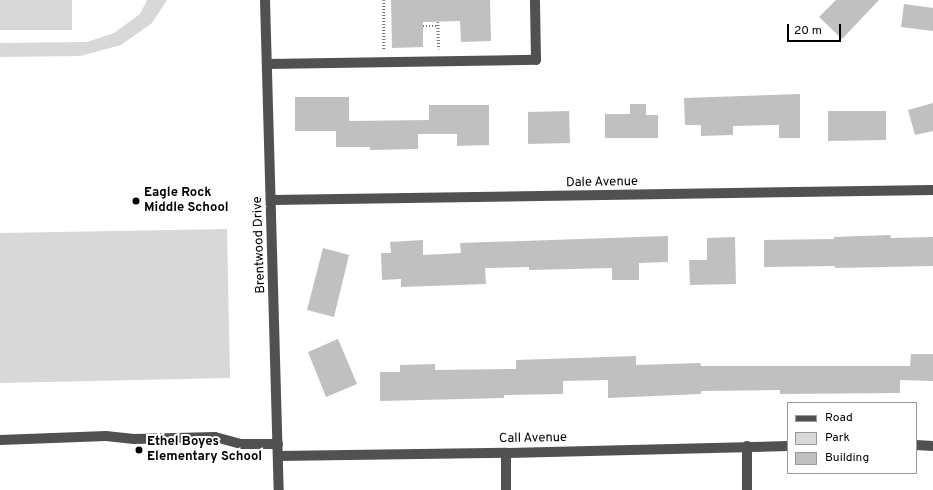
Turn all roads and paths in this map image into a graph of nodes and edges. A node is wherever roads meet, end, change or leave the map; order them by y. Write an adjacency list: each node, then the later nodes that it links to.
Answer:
1 (265, 0): 9 (street, Brentwood Drive)
2 (384, 0): 8 (path)
3 (535, 0): 9 (street)
4 (423, 26): 5 (path)
5 (438, 26)
6 (431, 49): 7 (path)
7 (439, 49)
8 (392, 51)
9 (267, 64): 11 (street, Brentwood Drive)
10 (933, 190): 11 (street, Dale Avenue)
11 (272, 200): 13 (street, Brentwood Drive)
12 (0, 440): 13 (street)
13 (278, 444): 19 (street, Brentwood Drive)
14 (917, 445): 17 (street)
15 (747, 446): 16 (street, Call Avenue); 18 (street, Call Avenue); 22 (street)
16 (787, 446)
17 (933, 446)
18 (506, 453): 19 (street, Call Avenue); 21 (street)
19 (278, 456): 20 (street, Brentwood Drive)
20 (279, 490)
21 (506, 490)
22 (747, 490)

